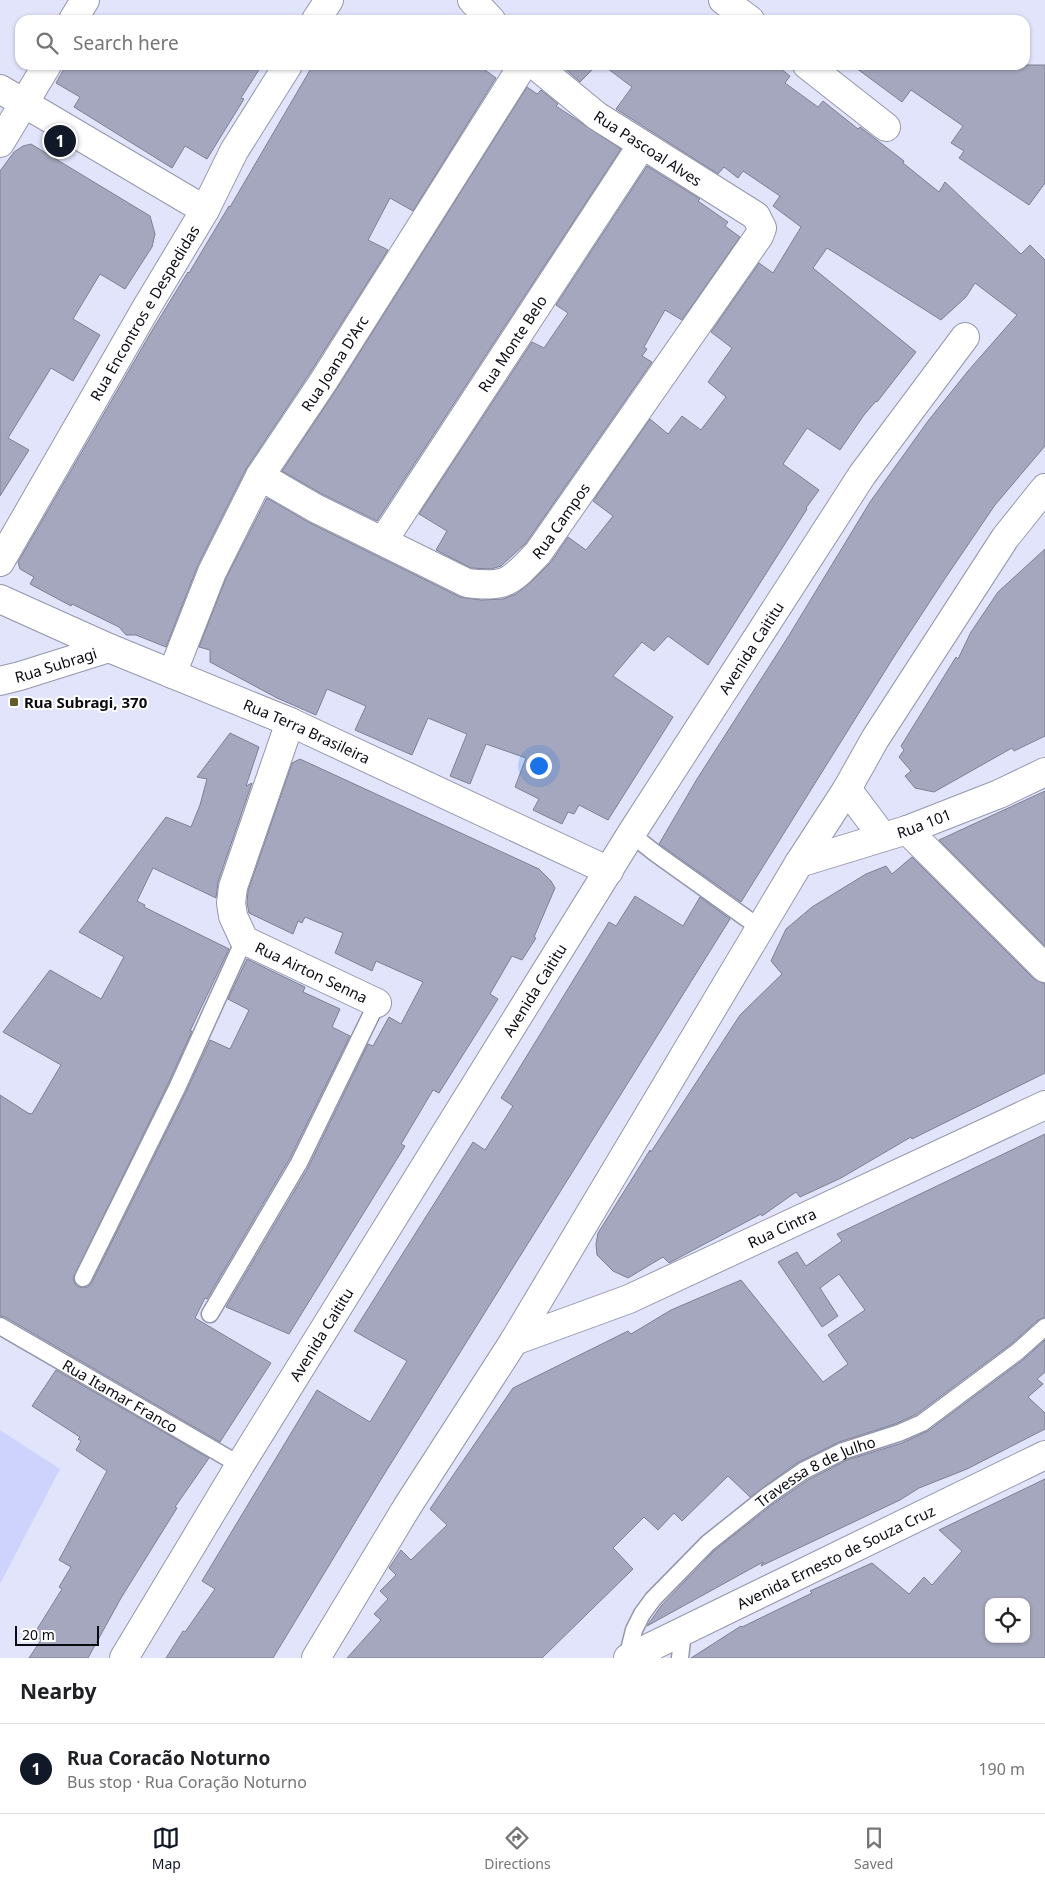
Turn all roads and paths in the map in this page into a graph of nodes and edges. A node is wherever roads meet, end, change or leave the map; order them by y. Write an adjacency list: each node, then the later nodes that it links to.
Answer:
1 (85, 0): 5 (street)
2 (329, 0): 6 (street)
3 (472, 0): 7 (street)
4 (723, 0): 8 (street)
5 (76, 15)
6 (319, 15)
7 (486, 15)
8 (743, 15)
9 (44, 70): 15 (street)
10 (285, 70): 19 (street, Rua Encontros e Despedidas)
11 (520, 70): 22 (street, Rua Joana D'Arc)
12 (540, 70): 18 (street, Rua Pascoal Alves)
13 (813, 70): 16 (street)
14 (0, 89): 15 (street)
15 (24, 103): 17 (street); 19 (street)
16 (886, 126)
17 (0, 143)
18 (642, 145): 20 (street, Rua Pascoal Alves); 24 (street, Rua Monte Belo)
19 (205, 210): 25 (street, Rua Encontros e Despedidas)
20 (762, 228): 24 (street, Rua Campos)
21 (965, 337): 33 (street, Avenida Caititu)
22 (260, 476): 24 (street, Rua Campos); 28 (street, Rua Joana D'Arc)
23 (1045, 488): 32 (street)
24 (383, 541)
25 (0, 562)
26 (0, 599): 27 (street, Rua Terra Brasileira)
27 (109, 648): 28 (street, Rua Terra Brasileira); 29 (street, Rua Subragi)
28 (172, 674): 30 (street, Rua Terra Brasileira)
29 (0, 681)
30 (290, 722): 36 (street, Rua Terra Brasileira); 38 (street, Rua Airton Senna)
31 (1045, 772): 34 (street, Rua 101)
32 (847, 789): 34 (street); 35 (street)
33 (631, 834): 36 (street, Avenida Caititu); 37 (lane)
34 (895, 834): 35 (street, Rua 101); 39 (street)
35 (799, 863): 37 (street)
36 (609, 871): 48 (street, Avenida Caititu)
37 (760, 928): 46 (street)
38 (244, 940): 40 (street, Rua Airton Senna); 42 (lane)
39 (1045, 968)
40 (377, 1003): 43 (lane, Rua Airton Senna)
41 (1045, 1105): 46 (street, Rua Cintra)
42 (82, 1278)
43 (210, 1314)
44 (0, 1326): 48 (lane, Rua Itamar Franco)
45 (1045, 1327): 52 (lane, Travessa 8 de Julho)
46 (514, 1341): 51 (street)
47 (1045, 1455): 49 (street, Avenida Ernesto de Souza Cruz)
48 (240, 1465): 50 (street, Avenida Caititu)
49 (683, 1631): 52 (street, Avenida Ernesto de Souza Cruz); 53 (lane)
50 (124, 1658)
51 (316, 1658)
52 (627, 1658)
53 (680, 1658)

